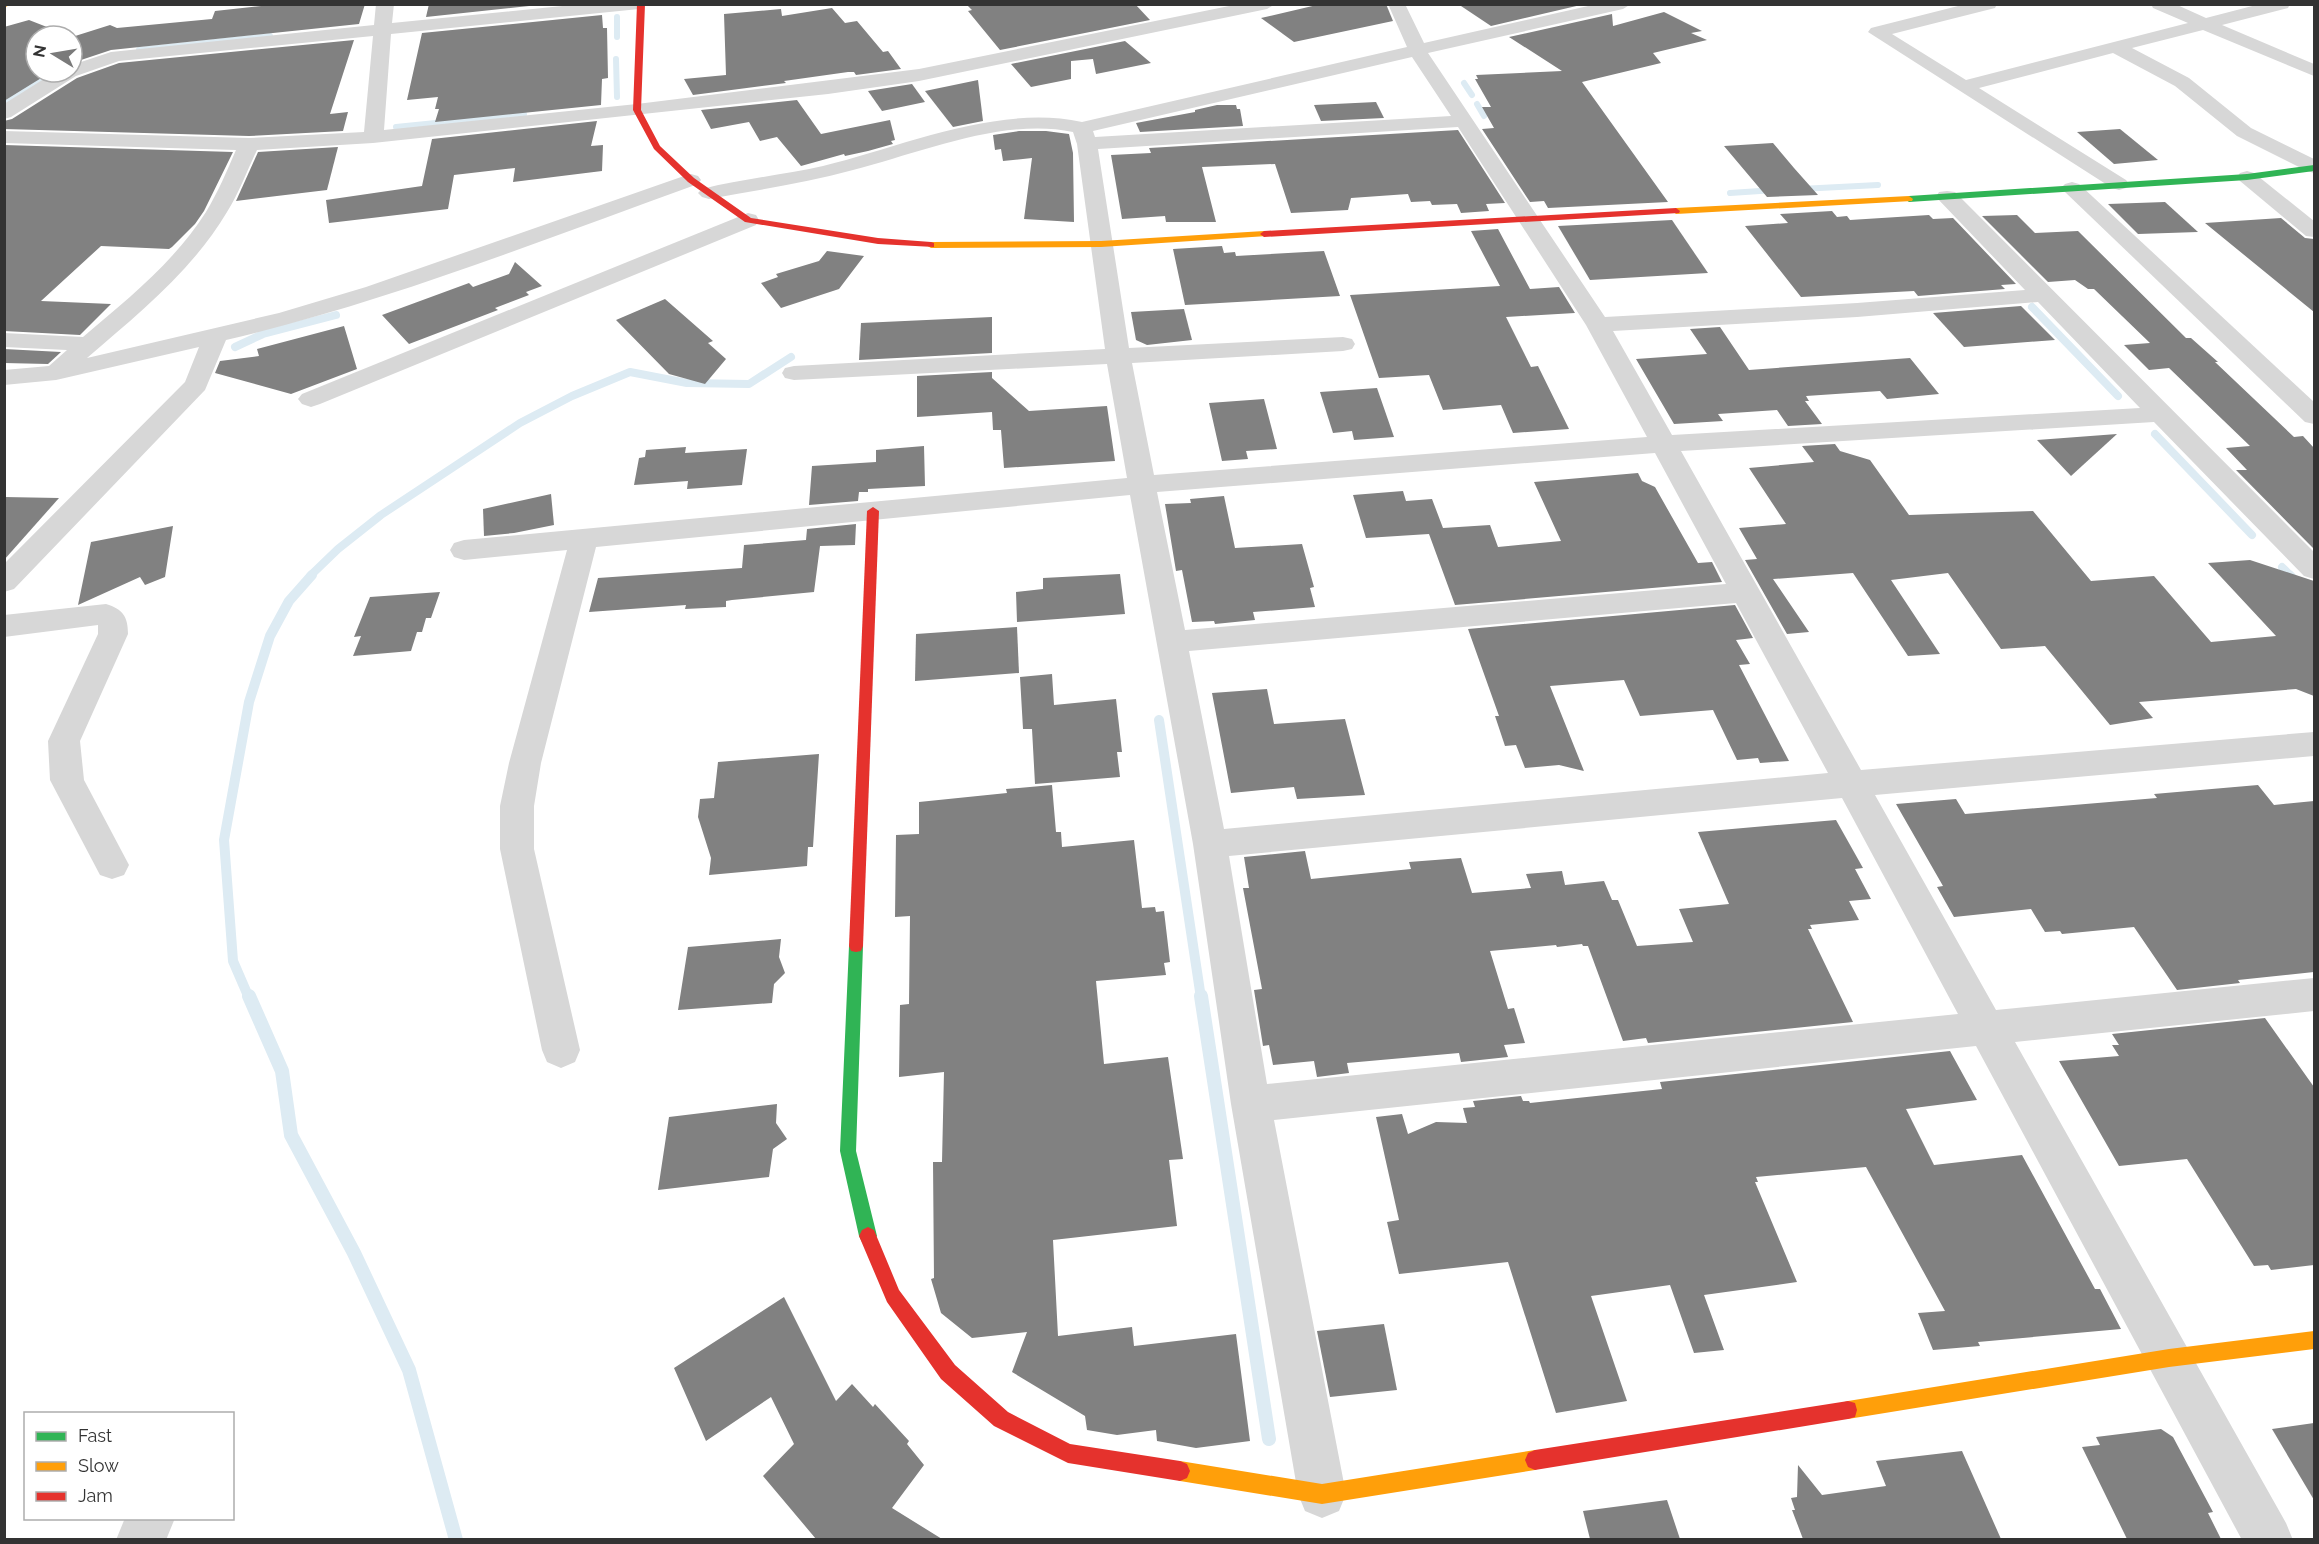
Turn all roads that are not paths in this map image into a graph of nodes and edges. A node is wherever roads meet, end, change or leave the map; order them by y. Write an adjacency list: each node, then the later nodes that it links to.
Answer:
1 (385, 4): 11 (street)
2 (640, 4): 9 (street); 18 (street)
3 (1267, 4): 18 (street)
4 (1396, 4): 13 (street)
5 (1623, 4): 13 (street)
6 (1989, 4): 17 (street)
7 (2159, 4): 10 (street)
8 (2282, 4): 10 (street)
9 (474, 13): 11 (street)
10 (2206, 24): 12 (street); 15 (street)
11 (382, 30): 14 (street); 23 (street)
12 (2115, 47): 17 (street); 25 (street)
13 (1417, 50): 20 (street); 21 (street)
14 (84, 67)
15 (2314, 71)
16 (47, 84): 19 (street)
17 (1963, 86): 27 (street)
18 (637, 110): 23 (street); 28 (street)
19 (4, 113)
20 (1464, 121): 21 (street); 31 (street)
21 (1084, 136): 28 (street); 34 (street)
22 (4, 137): 24 (street)
23 (373, 137): 24 (street)
24 (249, 144): 39 (street)
25 (2314, 167): 26 (street)
26 (2247, 177): 27 (street); 33 (street)
27 (2119, 184): 29 (street)
28 (700, 186): 32 (street); 37 (street)
29 (2072, 188): 30 (street); 47 (street)
30 (1947, 197): 31 (street); 35 (street)
31 (1527, 218): 34 (street); 36 (street)
32 (748, 220): 34 (street); 45 (street)
33 (2314, 231)
34 (1101, 244): 41 (street)
35 (2044, 295): 36 (street); 46 (street)
36 (1598, 325): 48 (street)
37 (214, 338): 42 (street); 54 (street)
38 (4, 340): 39 (street)
39 (88, 344): 42 (street)
40 (1343, 344): 41 (street)
41 (1118, 356): 43 (street); 49 (street)
42 (56, 373): 44 (street)
43 (794, 373)
44 (7, 380)
45 (311, 399)
46 (2163, 414): 48 (street); 53 (street)
47 (2314, 416)
48 (1663, 444): 49 (street); 55 (street)
49 (1142, 485): 50 (street); 57 (street)
50 (873, 511): 51 (street); 68 (street)
51 (584, 539): 52 (street); 64 (street)
52 (464, 550)
53 (2314, 569)
54 (4, 582)
55 (1745, 592): 57 (street); 59 (street)
56 (4, 626): 61 (street)
57 (1172, 642): 60 (street)
58 (2314, 744): 59 (street)
59 (1851, 784): 60 (street); 63 (street)
60 (1210, 844): 65 (street)
61 (112, 865)
62 (2314, 994): 63 (street)
63 (1987, 1029): 65 (street); 67 (street)
64 (561, 1050)
65 (1251, 1104): 68 (street)
66 (2314, 1340): 67 (street)
67 (2169, 1358): 68 (street); 71 (street)
68 (1322, 1494)
69 (150, 1520): 70 (street)
70 (140, 1539)
71 (2269, 1539)

